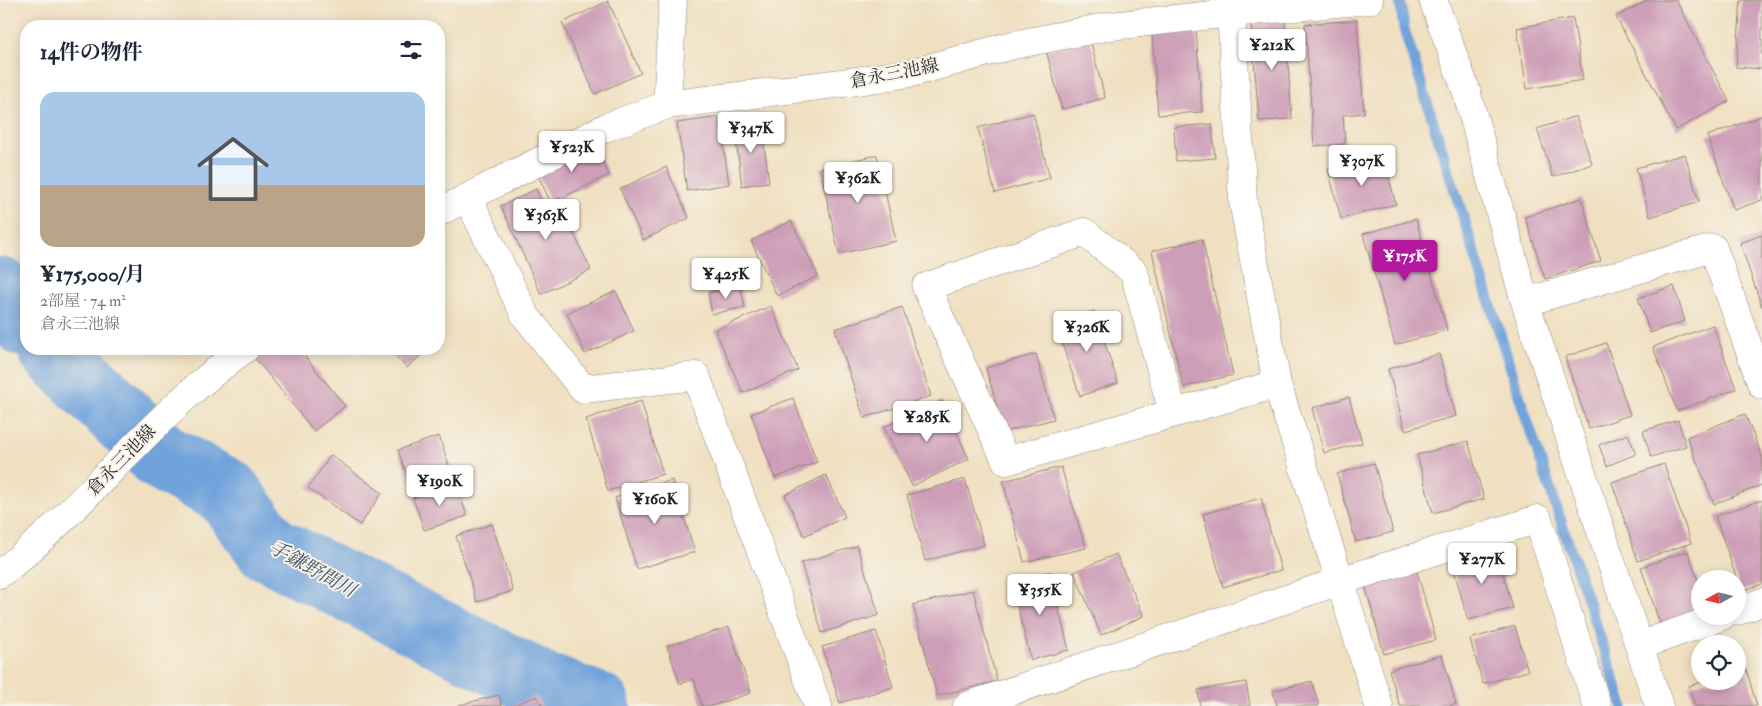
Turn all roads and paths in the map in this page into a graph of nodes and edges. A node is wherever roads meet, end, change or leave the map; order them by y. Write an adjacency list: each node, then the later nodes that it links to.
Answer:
1 (673, 0): 5 (street)
2 (1369, 0): 4 (street, 倉永三池線)
3 (1433, 0): 8 (street)
4 (1231, 13): 5 (street, 倉永三池線); 10 (street)
5 (667, 105): 6 (street, 倉永三池線)
6 (468, 198): 7 (street, 倉永三池線); 19 (street)
7 (445, 209)
8 (1526, 302): 11 (street); 18 (street)
9 (237, 355): 13 (street, 倉永三池線)
10 (1276, 384): 12 (street); 14 (street)
11 (1762, 385)
12 (1172, 413): 12 (street)
13 (0, 574)
14 (1340, 581): 20 (street); 21 (street); 22 (street)
15 (1762, 602): 16 (street)
16 (1746, 608)
17 (1697, 625): 18 (street)
18 (1639, 646): 23 (street)
19 (818, 706)
20 (967, 706)
21 (1379, 706)
22 (1597, 706)
23 (1659, 706)

